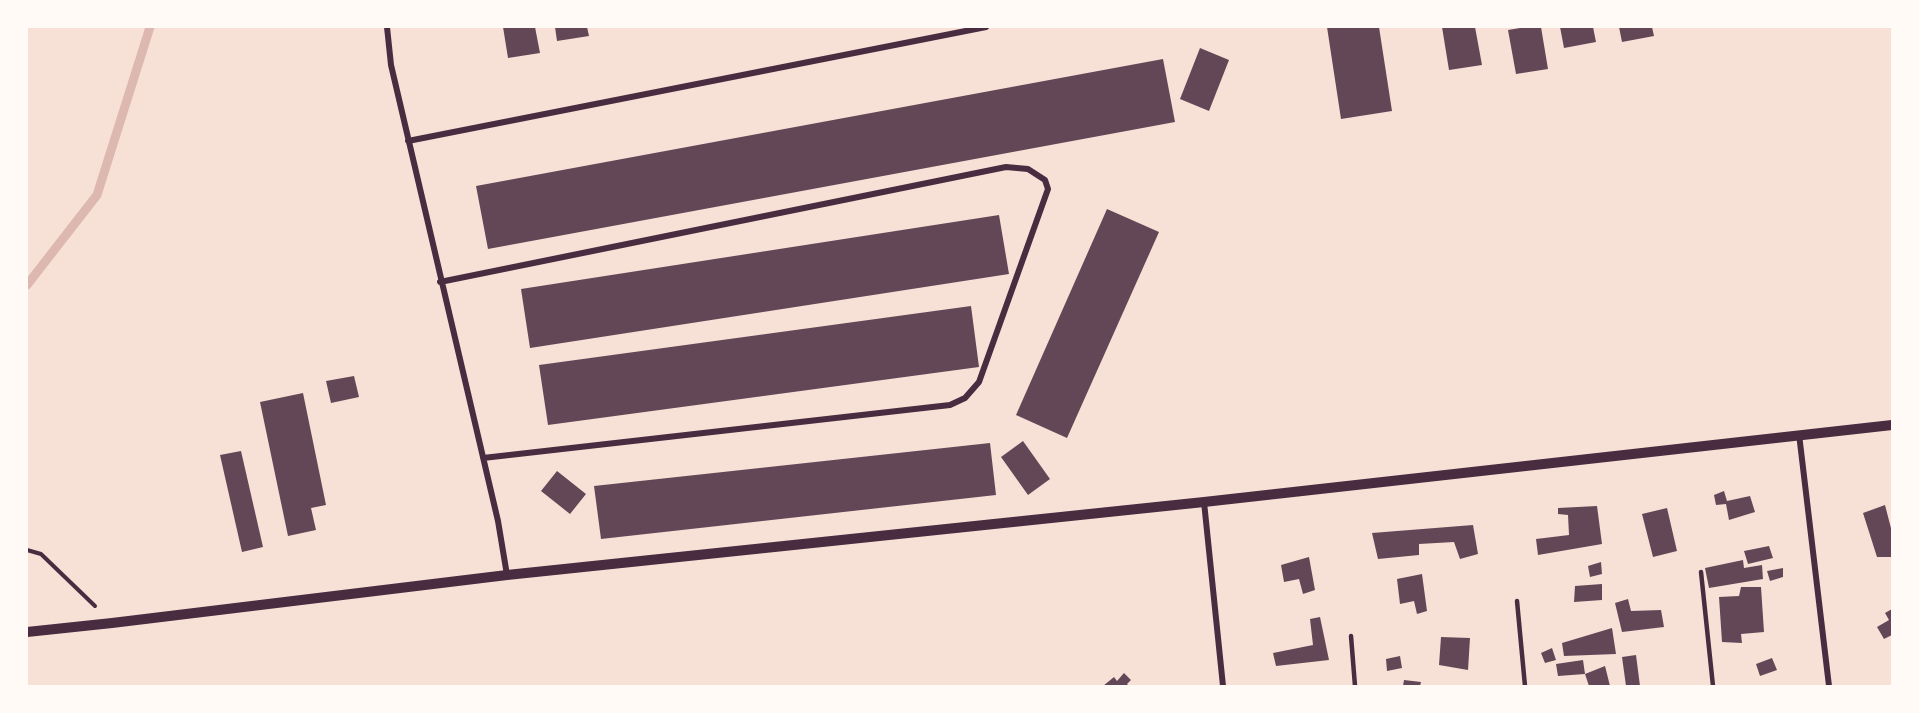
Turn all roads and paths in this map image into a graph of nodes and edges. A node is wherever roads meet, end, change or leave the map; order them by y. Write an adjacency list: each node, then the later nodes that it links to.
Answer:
1 (387, 27): 3 (street)
2 (986, 27): 3 (street)
3 (408, 141): 4 (street)
4 (440, 282): 7 (street); 7 (street)
5 (1892, 425): 6 (street)
6 (1799, 434): 8 (street); 20 (street)
7 (483, 458): 11 (street)
8 (1204, 502): 11 (street); 16 (street)
9 (27, 550): 13 (path)
10 (1701, 572): 19 (lane)
11 (507, 575): 13 (street)
12 (1517, 601): 18 (lane)
13 (112, 623): 14 (street)
14 (27, 632)
15 (1351, 636): 17 (lane)
16 (1222, 686)
17 (1355, 686)
18 (1525, 686)
19 (1713, 686)
20 (1829, 686)

